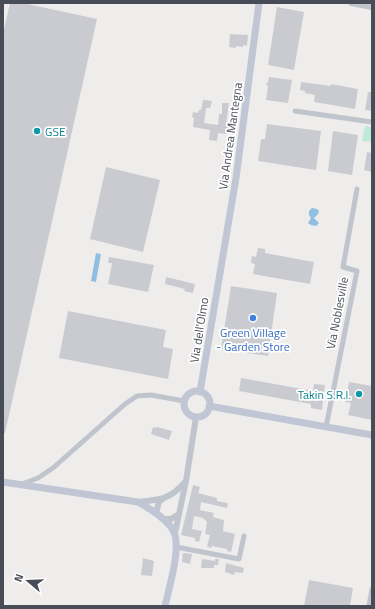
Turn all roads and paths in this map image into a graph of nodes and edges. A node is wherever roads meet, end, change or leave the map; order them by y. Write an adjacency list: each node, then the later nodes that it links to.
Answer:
1 (259, 3): 7 (main road, Via Andrea Mantegna)
2 (351, 3): 3 (street)
3 (372, 6)
4 (295, 111): 5 (street)
5 (372, 122)
6 (357, 189): 12 (street, Via Noblesville)
7 (220, 272): 8 (main road, Via dell'Olmo)
8 (200, 392): 9 (main road); 10 (main road)
9 (184, 401): 11 (main road); 16 (street)
10 (210, 406): 11 (main road); 12 (main road)
11 (196, 417): 14 (street)
12 (326, 427): 13 (main road)
13 (372, 435)
14 (186, 481): 17 (street); 19 (street)
15 (3, 482): 16 (main road)
16 (21, 485): 18 (main road)
17 (167, 497): 18 (street); 19 (street); 20 (street)
18 (138, 502): 20 (main road)
19 (181, 503): 21 (street)
20 (156, 513): 22 (main road)
21 (178, 514): 22 (street); 23 (street)
22 (163, 519): 23 (main road)
23 (175, 534): 25 (main road)
24 (244, 536): 25 (street)
25 (176, 547): 27 (main road)
26 (372, 589): 28 (street)
27 (165, 606)
28 (369, 606)

